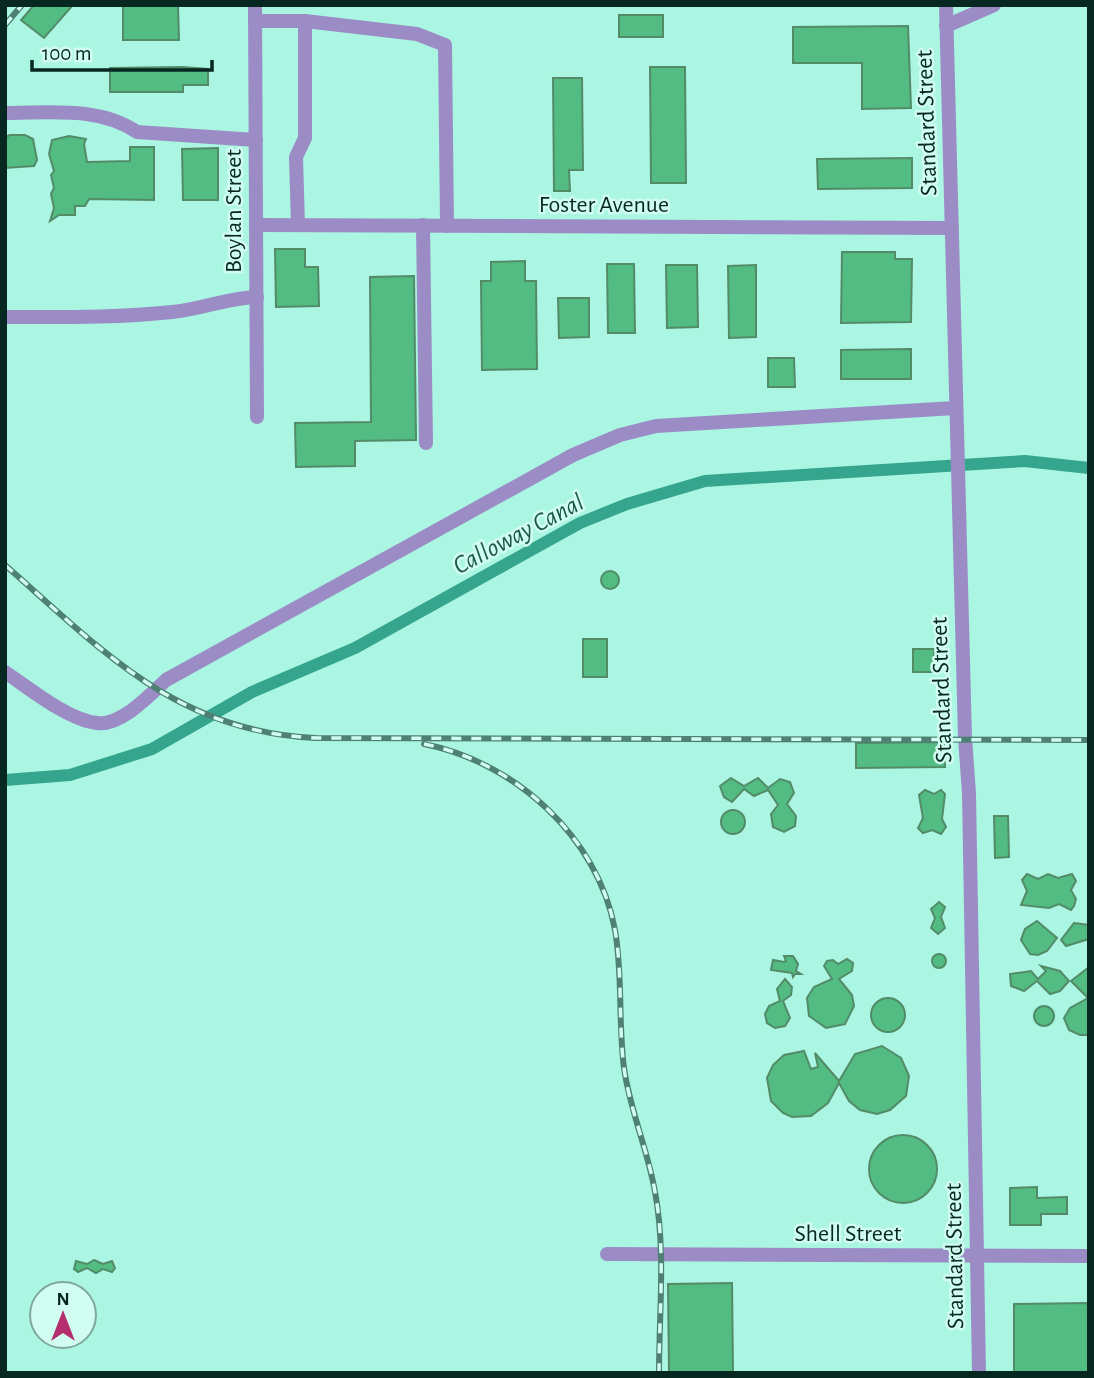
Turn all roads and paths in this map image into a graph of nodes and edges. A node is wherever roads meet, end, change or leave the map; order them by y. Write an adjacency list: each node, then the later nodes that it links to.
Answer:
1 (255, 5): 4 (street, Boylan Street)
2 (946, 5): 6 (street, Standard Street)
3 (994, 5): 6 (street)
4 (255, 21): 5 (street); 8 (street, Boylan Street)
5 (305, 21): 10 (street); 12 (street)
6 (946, 26): 13 (street, Standard Street)
7 (5, 113): 8 (street)
8 (256, 140): 9 (street, Boylan Street)
9 (256, 225): 10 (street, Foster Avenue); 14 (street, Boylan Street)
10 (298, 225): 11 (street, Foster Avenue)
11 (423, 225): 12 (street, Foster Avenue); 18 (street)
12 (447, 226): 13 (street, Foster Avenue)
13 (952, 228): 16 (street, Standard Street)
14 (257, 297): 15 (street); 17 (street, Boylan Street)
15 (5, 317)
16 (956, 408): 19 (street); 21 (street, Standard Street)
17 (257, 417)
18 (426, 443)
19 (5, 672)
20 (607, 1254): 21 (street, Shell Street)
21 (977, 1256): 22 (street, Shell Street); 23 (street, Standard Street)
22 (1089, 1256)
23 (979, 1373)

